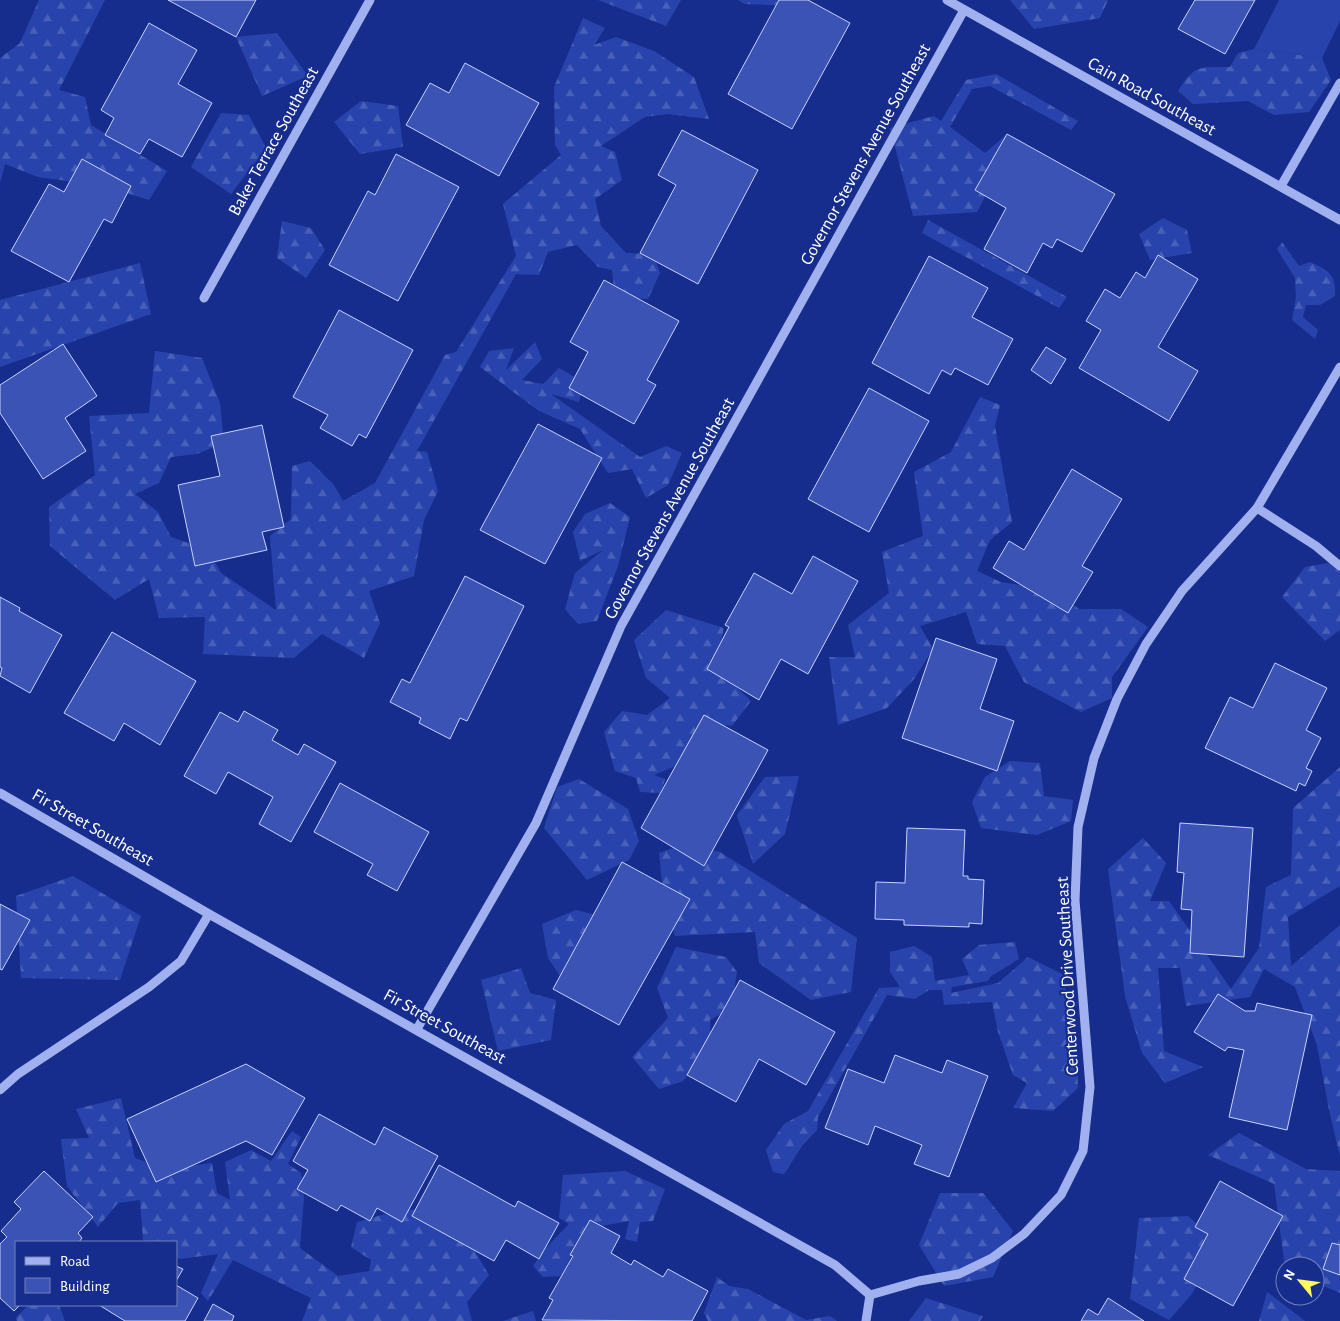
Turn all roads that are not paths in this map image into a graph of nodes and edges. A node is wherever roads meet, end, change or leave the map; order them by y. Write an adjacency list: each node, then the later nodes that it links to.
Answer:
1 (370, 0): 7 (street, Baker Terrace Southeast)
2 (947, 0): 3 (street, Cain Road Southeast)
3 (964, 10): 5 (street, Cain Road Southeast); 13 (street, Governor Stevens Avenue Southeast)
4 (1340, 83): 5 (street)
5 (1281, 186): 6 (street, Cain Road Southeast)
6 (1340, 220)
7 (204, 298)
8 (1340, 367): 9 (street, Centerwood Drive Southeast)
9 (1258, 508): 10 (street); 15 (street, Centerwood Drive Southeast)
10 (1340, 566)
11 (0, 793): 12 (street, Fir Street Southeast)
12 (209, 914): 13 (street, Fir Street Southeast); 14 (street)
13 (417, 1029): 15 (street, Fir Street Southeast)
14 (0, 1090)
15 (870, 1295): 16 (street)
16 (866, 1321)

